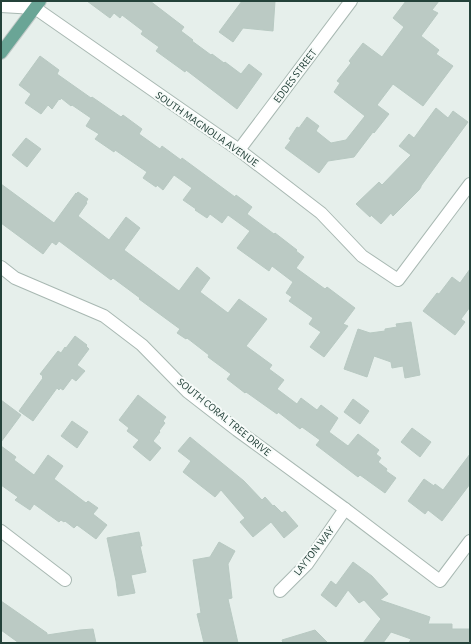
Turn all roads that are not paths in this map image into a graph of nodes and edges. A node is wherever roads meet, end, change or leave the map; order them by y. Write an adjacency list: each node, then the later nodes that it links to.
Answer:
1 (351, 1): 5 (street, EDDES STREET)
2 (37, 4): 3 (street); 4 (main road); 5 (street, SOUTH MAGNOLIA AVENUE)
3 (1, 6)
4 (1, 53)
5 (239, 150): 6 (street, SOUTH MAGNOLIA AVENUE)
6 (470, 184)
7 (1, 267): 8 (street, SOUTH CORAL TREE DRIVE)
8 (345, 509): 10 (street, SOUTH CORAL TREE DRIVE); 12 (street, LAYTON WAY)
9 (1, 531): 11 (street)
10 (470, 541)
11 (65, 580)
12 (280, 591)

